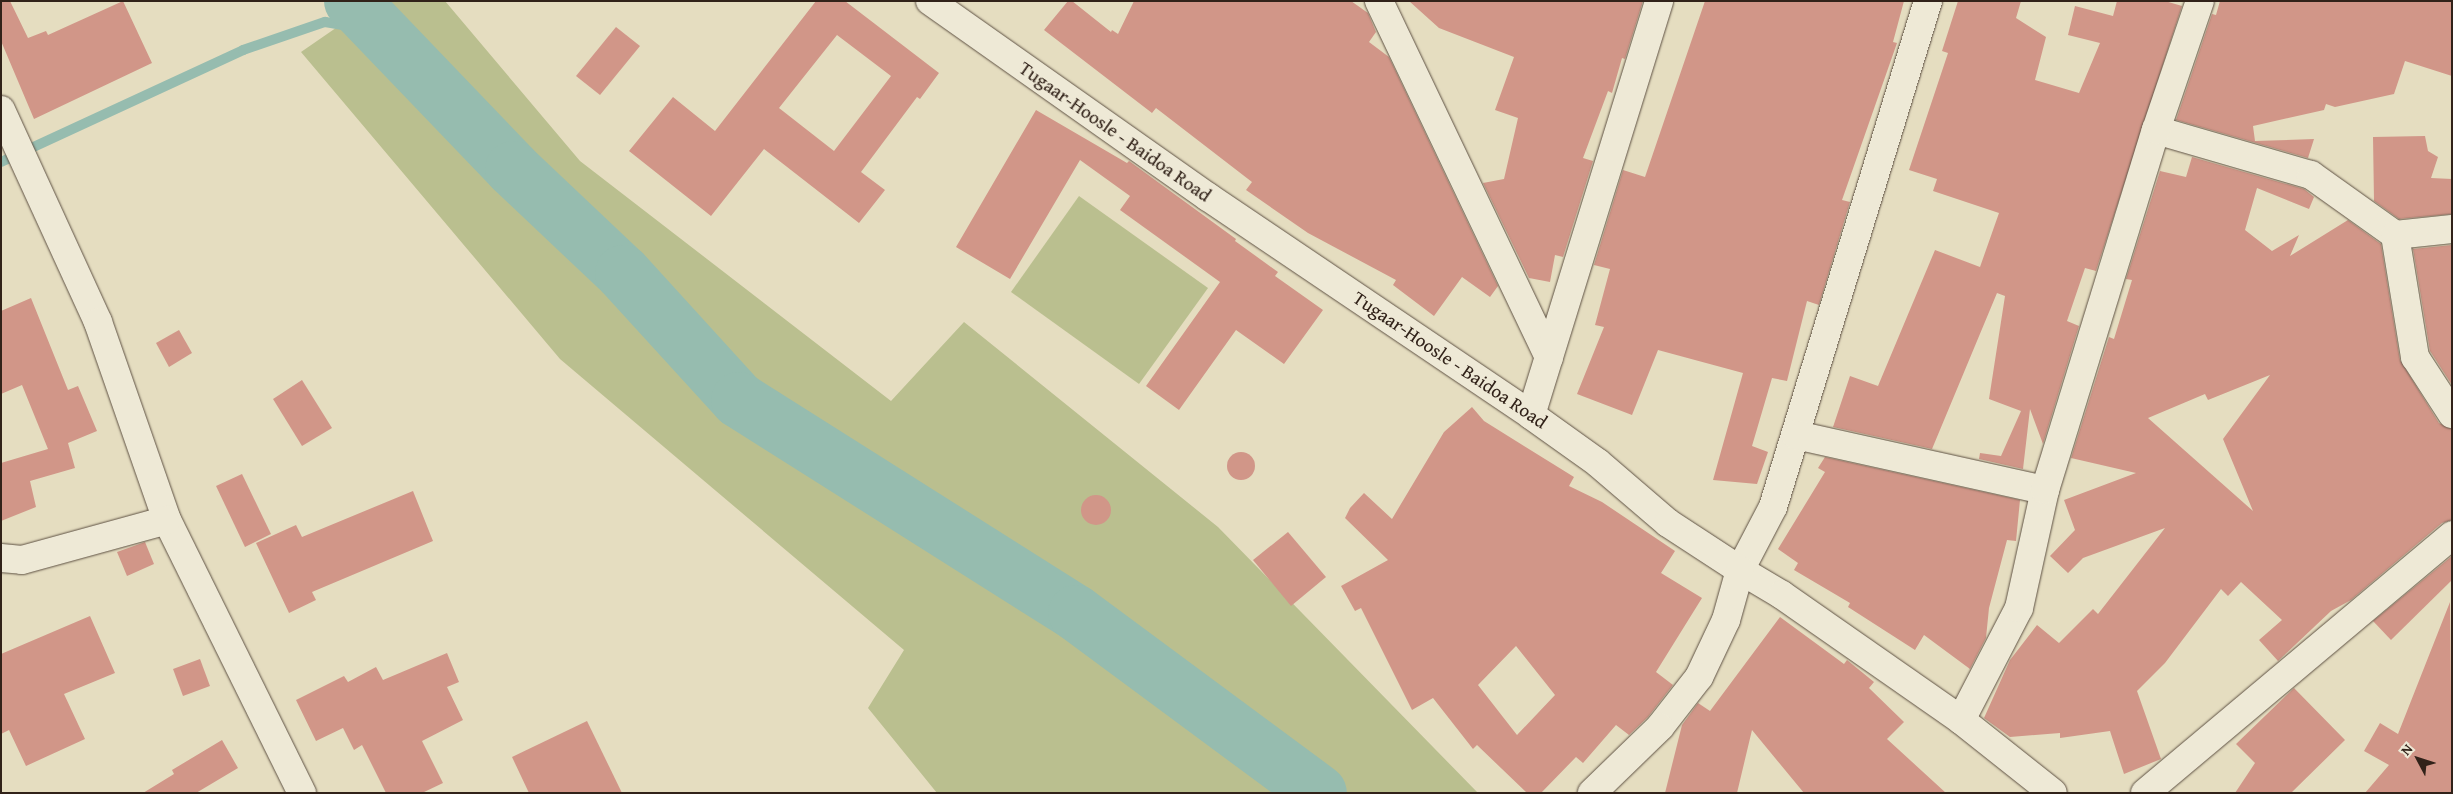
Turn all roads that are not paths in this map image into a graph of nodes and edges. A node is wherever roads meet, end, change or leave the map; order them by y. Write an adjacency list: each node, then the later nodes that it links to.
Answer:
1 (930, 1): 12 (street, Tugaar-Hoosle - Baidoa Road)
2 (1378, 1): 10 (street)
3 (1659, 1): 10 (street)
4 (1928, 1): 13 (street)
5 (2200, 1): 7 (street)
6 (1, 110): 15 (street)
7 (2156, 130): 9 (street); 14 (street)
8 (2452, 229): 9 (street)
9 (2396, 235): 11 (street)
10 (1549, 356): 12 (street)
11 (2452, 414)
12 (1531, 415): 18 (street, Tugaar-Hoosle - Baidoa Road)
13 (1796, 435): 14 (street); 18 (street)
14 (2045, 490): 19 (street)
15 (167, 520): 17 (street); 20 (street)
16 (2452, 535): 23 (street)
17 (1, 558)
18 (1740, 570): 19 (street, Tugaar-Hoosle - Baidoa Road); 21 (street)
19 (1961, 720): 22 (street, Tugaar-Hoosle - Baidoa Road)
20 (302, 793)
21 (1592, 793)
22 (2054, 793)
23 (2145, 793)

